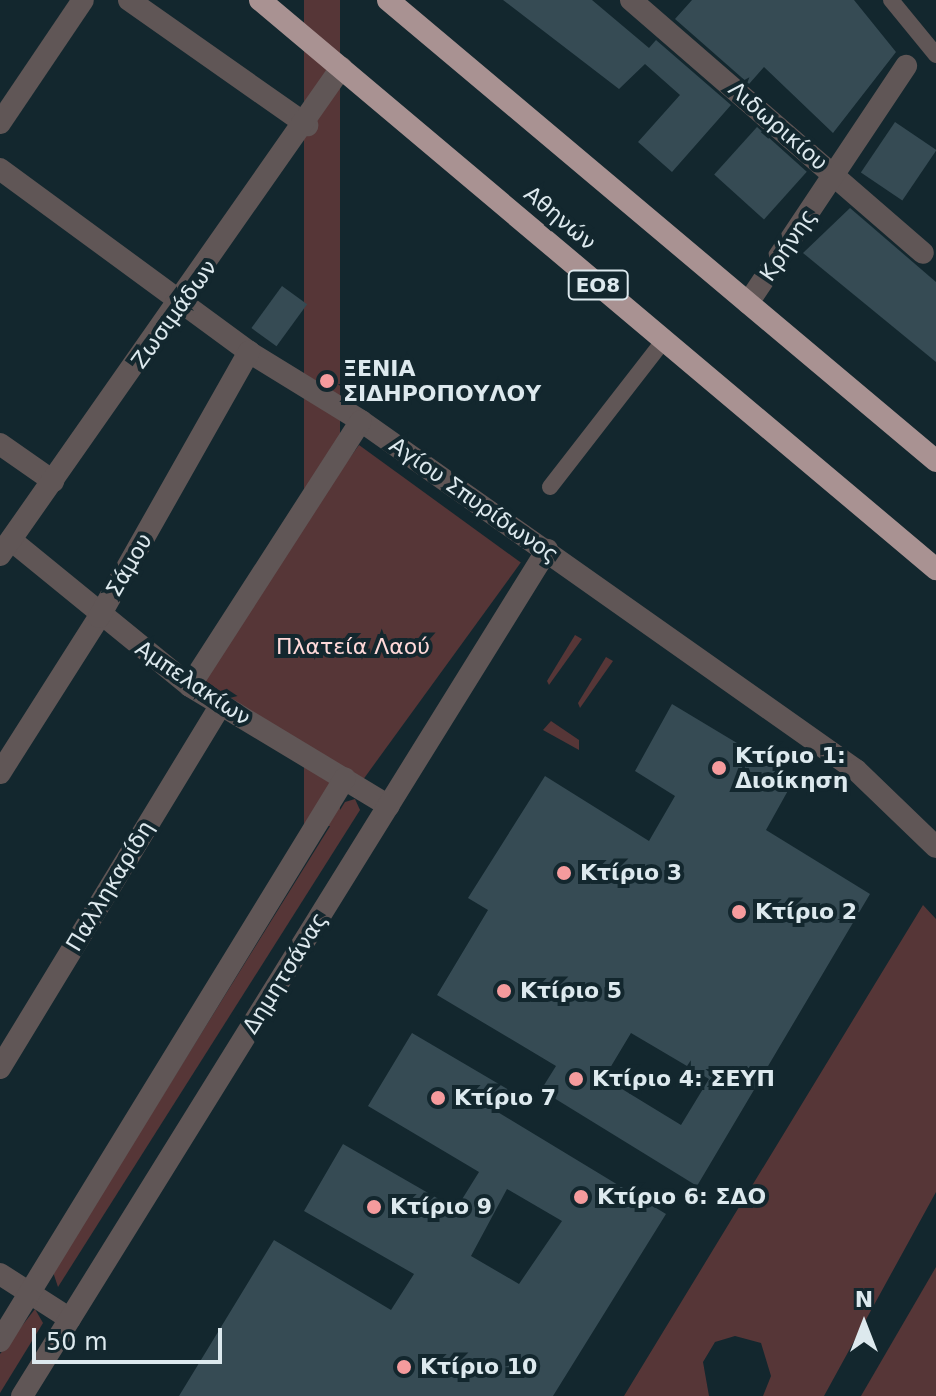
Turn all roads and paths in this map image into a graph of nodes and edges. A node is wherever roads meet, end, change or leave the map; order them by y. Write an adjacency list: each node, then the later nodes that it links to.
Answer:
1 (83, 0): 10 (street)
2 (129, 0): 11 (street)
3 (260, 0): 9 (highway, Αθηνών / ΕΟ8)
4 (388, 0): 16 (highway)
5 (631, 0): 13 (street, Λιδωρικίου)
6 (891, 0): 7 (lane)
7 (936, 55)
8 (906, 66): 13 (street, Κρήνης)
9 (341, 68): 11 (street, Ζωσιμάδων); 17 (highway, Αθηνών / ΕΟ8)
10 (0, 123)
11 (307, 125): 15 (street, Ζωσιμάδων)
12 (0, 169): 15 (street, Αγίου Σπυρίδωνος)
13 (834, 176): 14 (street, Λιδωρικίου); 16 (street, Κρήνης)
14 (923, 253)
15 (182, 302): 18 (street, Αγίου Σπυρίδωνος); 22 (street, Ζωσιμάδων)
16 (748, 303): 21 (highway)
17 (664, 340): 23 (lane); 26 (highway, Αθηνών / ΕΟ8)
18 (249, 352): 19 (street, Αγίου Σπυρίδωνος); 27 (street, Σάμου)
19 (361, 421): 25 (street, Αγίου Σπυρίδωνος); 28 (street)
20 (0, 444): 22 (street)
21 (936, 461)
22 (53, 481): 24 (street, Ζωσιμάδων)
23 (550, 487)
24 (5, 548): 27 (street, Αμπελακίων)
25 (547, 550): 32 (street, Δημητσάνας); 33 (street, Αγίου Σπυρίδωνος)
26 (936, 569)
27 (99, 617): 28 (street, Αμπελακίων); 30 (street, Σάμου)
28 (190, 686): 29 (street, Αμπελακίων)
29 (221, 705): 31 (street, Αμπελακίων); 34 (street, Παλληκαρίδη)
30 (0, 773)
31 (345, 778): 32 (street, Αμπελακίων); 36 (street)
32 (389, 806): 37 (street, Δημητσάνας)
33 (936, 847)
34 (0, 1068)
35 (0, 1274): 36 (street)
36 (30, 1292): 37 (street); 38 (street)
37 (70, 1319): 39 (street, Δημητσάνας)
38 (0, 1341)
39 (22, 1396)

